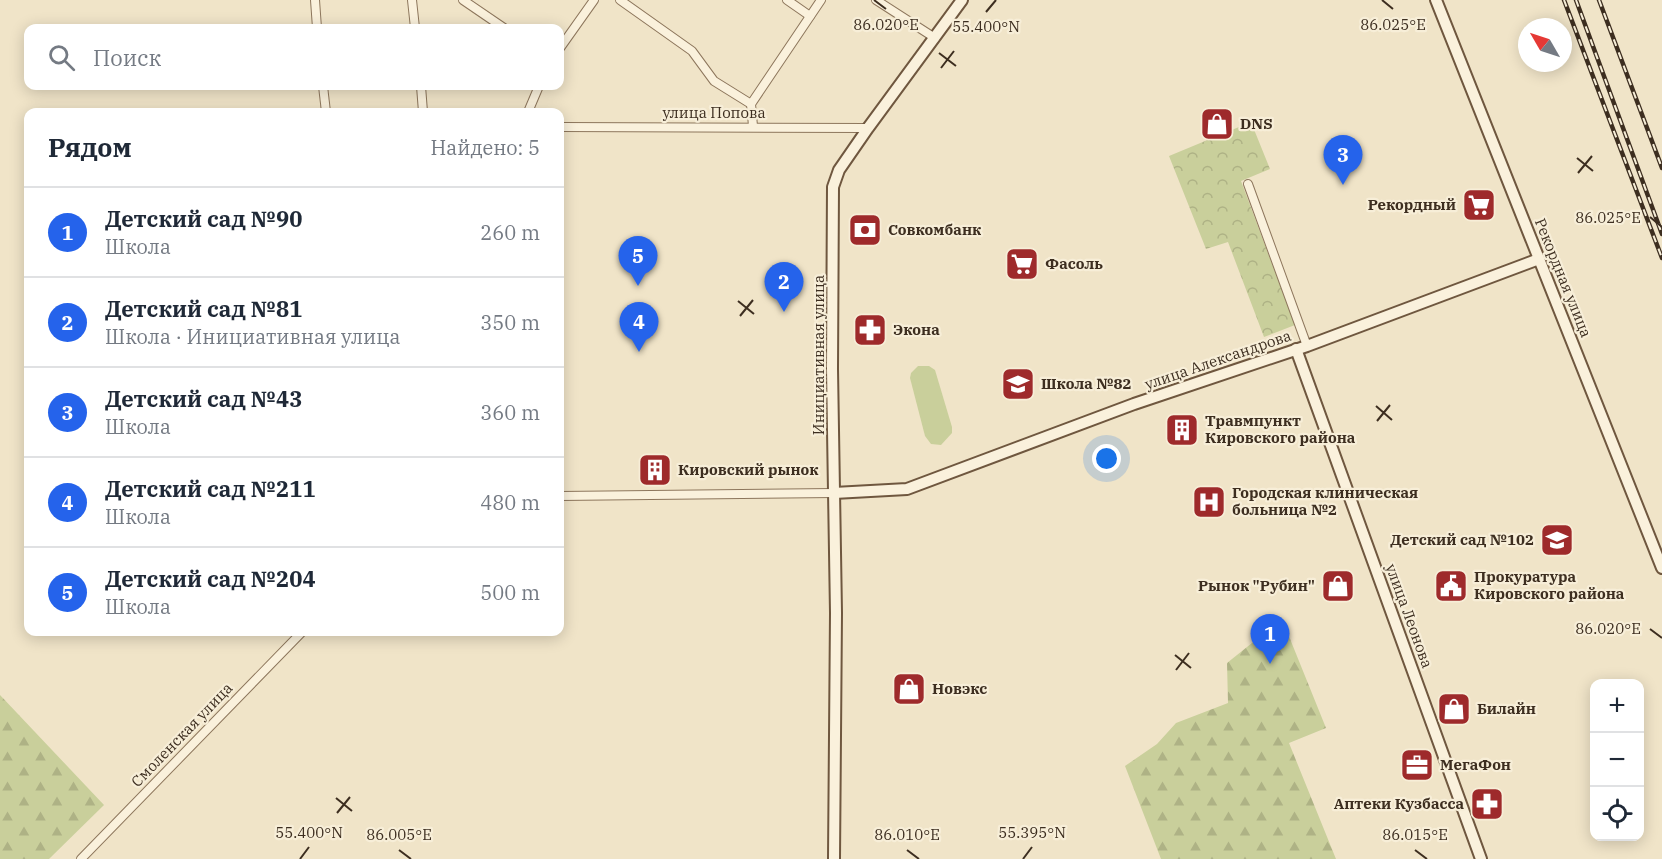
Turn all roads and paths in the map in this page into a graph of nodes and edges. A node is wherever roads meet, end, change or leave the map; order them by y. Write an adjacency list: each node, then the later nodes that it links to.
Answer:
1 (315, 0): 12 (street)
2 (412, 0): 13 (street)
3 (463, 0): 14 (street)
4 (594, 0): 16 (street)
5 (620, 0): 20 (street)
6 (787, 0): 11 (street)
7 (821, 0): 11 (street)
8 (876, 0): 15 (street)
9 (962, 0): 15 (main road, Инициативная улица)
10 (1436, 0): 28 (main road, Рекордная улица)
11 (810, 16): 20 (street)
12 (317, 24)
13 (415, 24)
14 (498, 24)
15 (935, 38): 26 (main road, Инициативная улица)
16 (564, 42)
17 (323, 90): 21 (street)
18 (421, 90): 22 (street)
19 (537, 90): 23 (street)
20 (751, 104): 24 (street)
21 (326, 108)
22 (423, 108)
23 (530, 108)
24 (753, 126): 25 (street, улица Попова); 26 (street, улица Попова)
25 (564, 127)
26 (868, 128): 30 (main road, Инициативная улица)
27 (1248, 184): 29 (street, улица Леонова)
28 (1539, 259): 29 (main road, улица Александрова); 32 (main road, Рекордная улица)
29 (1302, 348): 30 (main road, улица Александрова); 36 (main road, улица Леонова)
30 (834, 493): 31 (street); 35 (main road, Инициативная улица)
31 (564, 496)
32 (1662, 568)
33 (298, 636): 34 (street, Смоленская улица)
34 (81, 859)
35 (834, 859)
36 (1481, 859)

